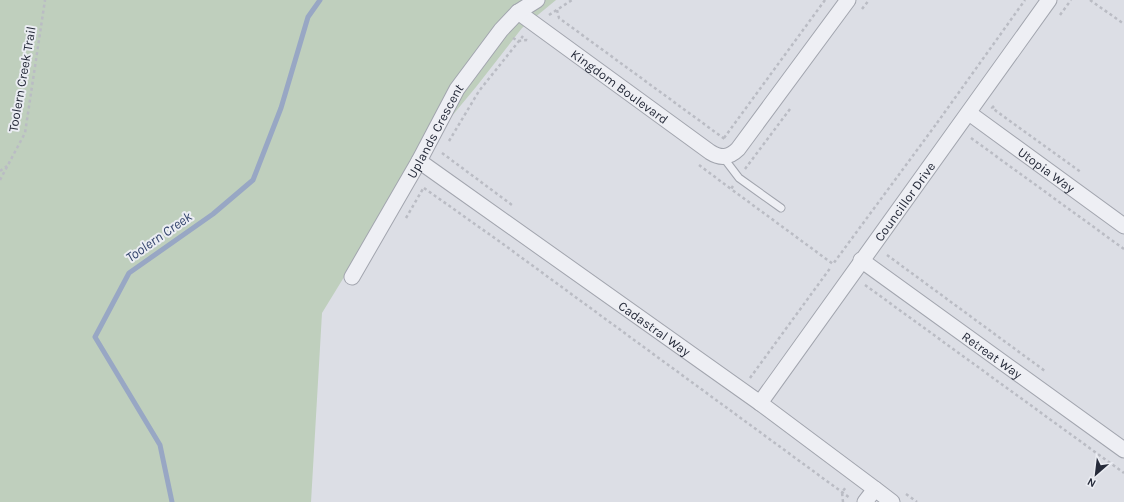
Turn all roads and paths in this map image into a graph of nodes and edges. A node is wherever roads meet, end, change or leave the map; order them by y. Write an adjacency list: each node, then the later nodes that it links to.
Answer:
1 (45, 0): 32 (path, Toolern Creek Trail)
2 (538, 0): 11 (street, Uplands Crescent)
3 (572, 0): 10 (path)
4 (825, 0): 24 (path)
5 (848, 0): 27 (street)
6 (869, 0): 12 (path)
7 (1049, 0): 21 (street, Councillor Drive)
8 (1071, 0): 13 (path)
9 (1090, 0): 14 (path)
10 (557, 10): 15 (path); 24 (path)
11 (518, 12): 15 (street, Kingdom Boulevard); 16 (street, Uplands Crescent)
12 (860, 13)
13 (1057, 19)
14 (1124, 24)
15 (535, 26): 17 (path); 28 (street, Kingdom Boulevard)
16 (501, 30): 17 (path); 30 (street, Uplands Crescent)
17 (518, 41): 18 (path); 25 (path)
18 (534, 44)
19 (997, 102): 35 (path)
20 (790, 108): 29 (path)
21 (969, 113): 42 (street, Utopia Way); 45 (street, Councillor Drive)
22 (937, 122): 39 (path)
23 (971, 138): 43 (path)
24 (724, 139): 27 (path)
25 (448, 143)
26 (445, 148): 34 (path)
27 (738, 149): 28 (street); 29 (path)
28 (723, 157): 36 (lane, Kingdom Boulevard)
29 (752, 160): 36 (path)
30 (419, 161): 34 (street, Cadastral Way); 46 (street, Uplands Crescent)
31 (698, 165): 39 (path)
32 (8, 166): 33 (path); 37 (path, Toolern Creek Trail)
33 (0, 171)
34 (432, 171): 38 (path); 49 (street, Cadastral Way)
35 (1086, 177)
36 (739, 178): 39 (path); 40 (lane, Kingdom Boulevard)
37 (0, 180)
38 (424, 188): 41 (path); 53 (path)
39 (731, 189)
40 (781, 208)
41 (403, 223)
42 (1124, 226)
43 (1124, 249)
44 (886, 255): 48 (path)
45 (861, 260): 49 (street, Councillor Drive); 50 (street, Retreat Way)
46 (352, 277)
47 (865, 284): 51 (path)
48 (1049, 374)
49 (760, 403): 52 (street, Cadastral Way)
50 (1124, 450)
51 (1124, 473)
52 (875, 489): 53 (street); 54 (street, Cadastral Way)
53 (858, 500)
54 (892, 502)

